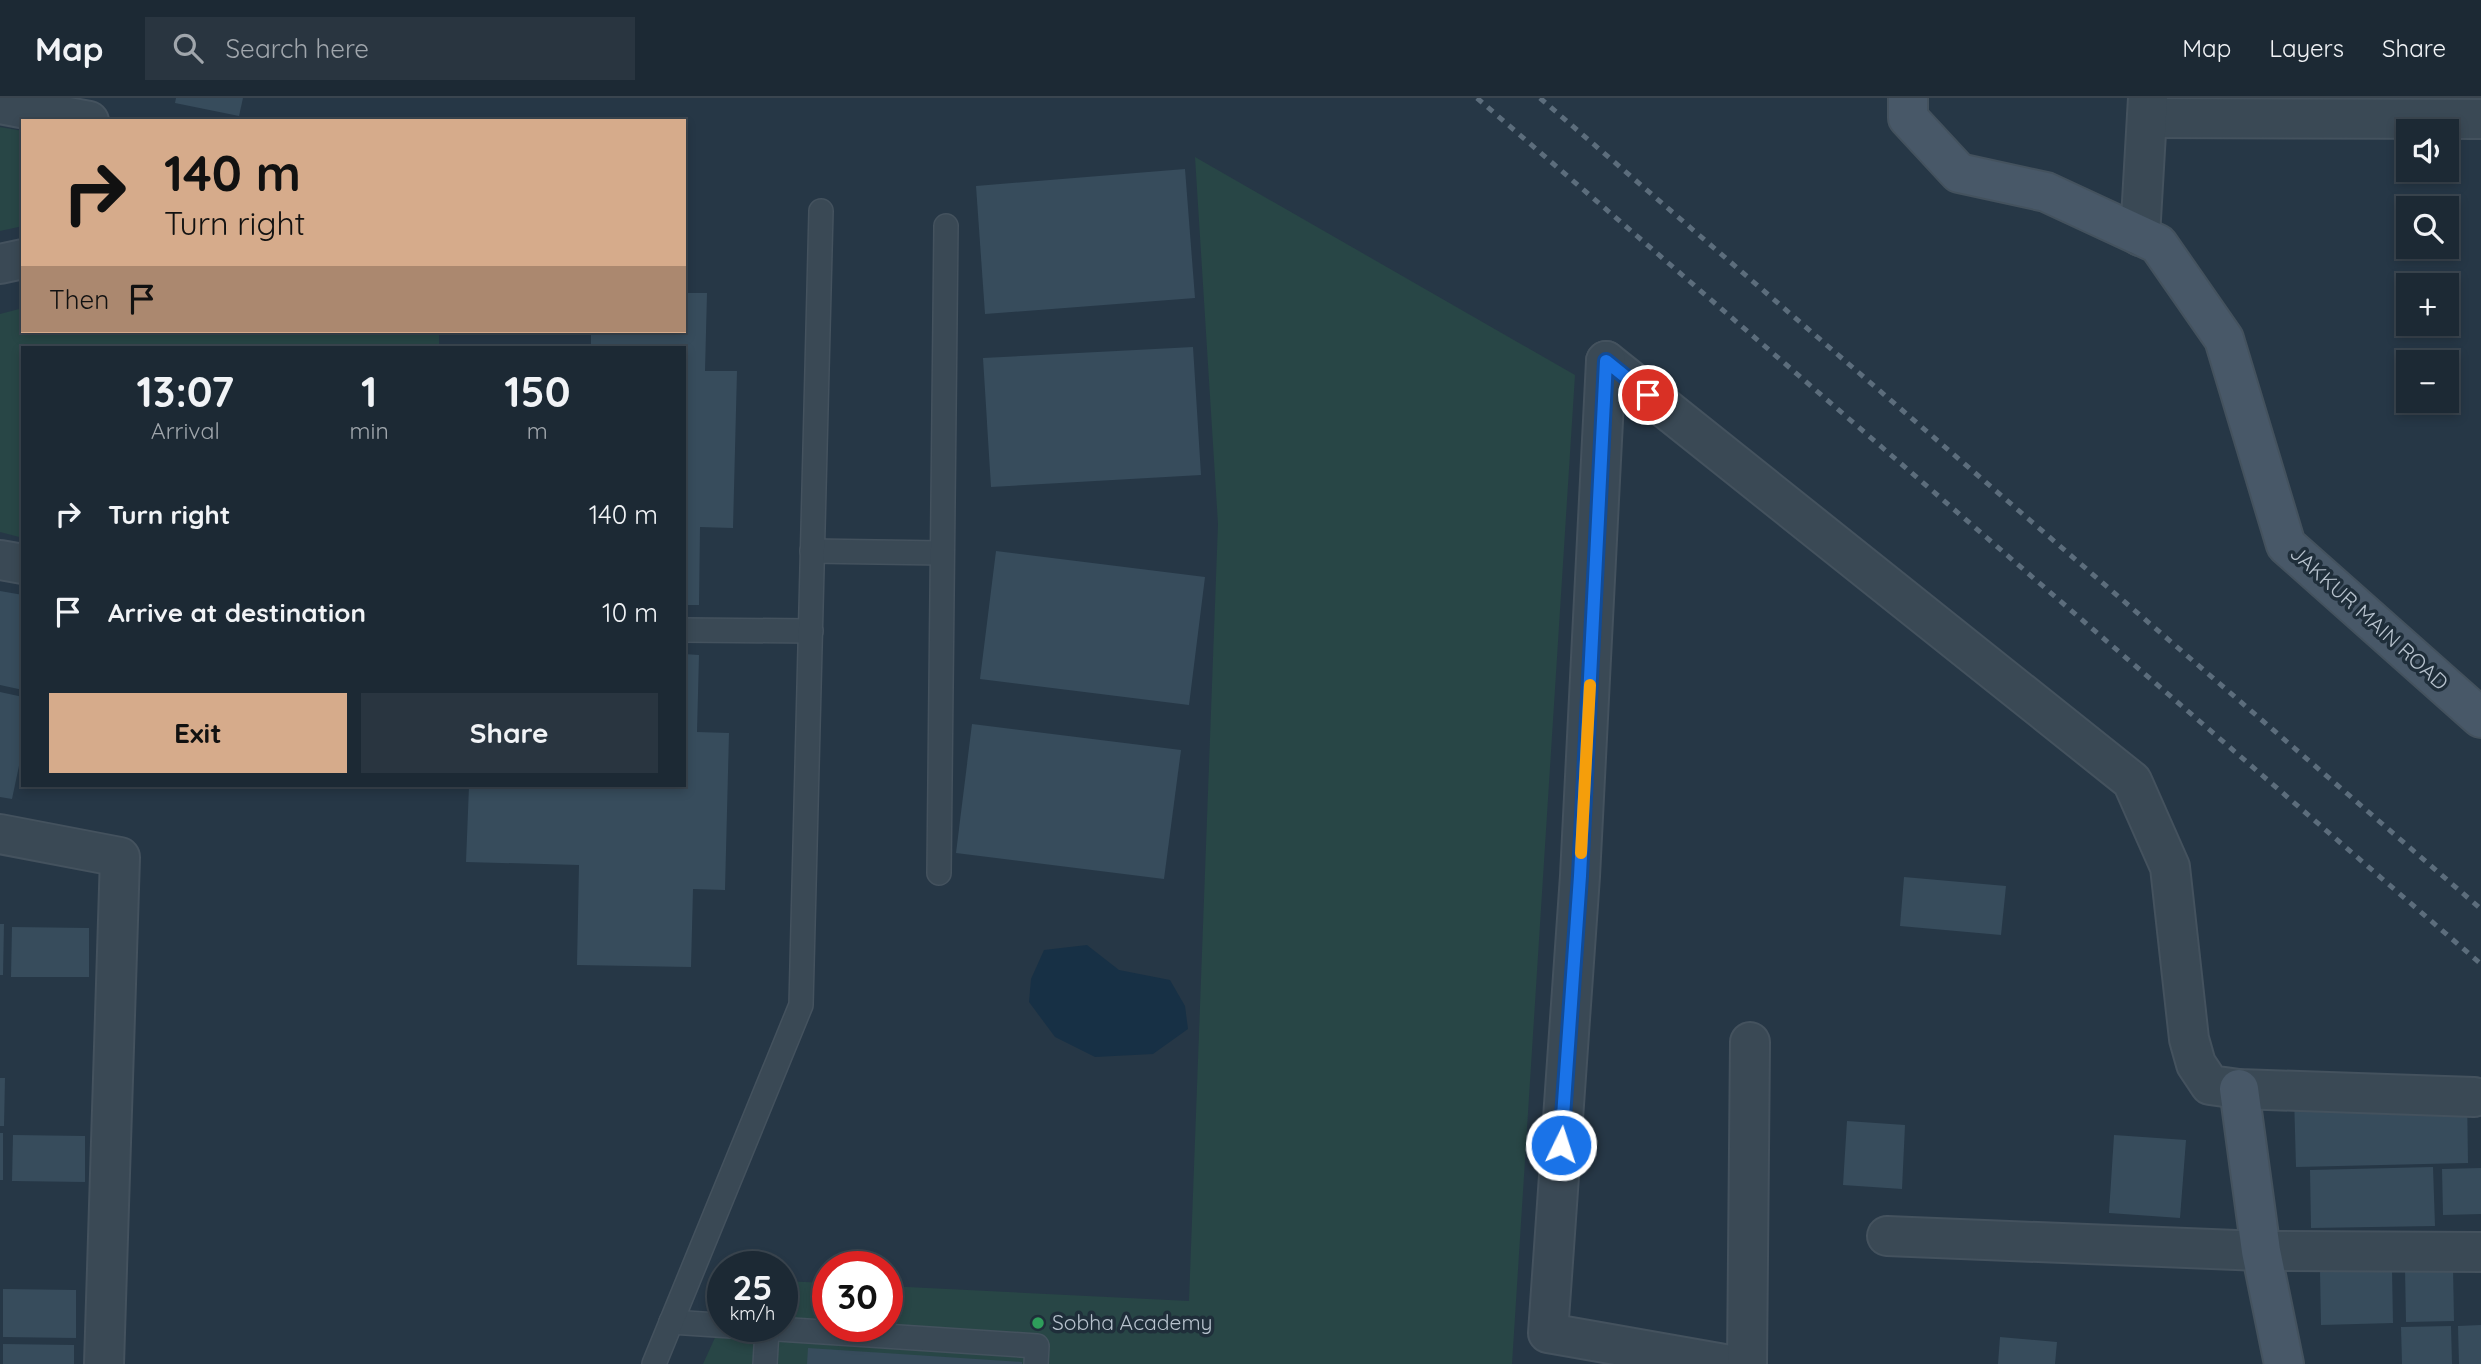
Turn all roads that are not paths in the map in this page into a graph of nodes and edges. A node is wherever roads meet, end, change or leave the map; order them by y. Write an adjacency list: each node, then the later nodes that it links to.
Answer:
1 (1908, 98): 8 (street, JAKKUR MAIN ROAD)
2 (0, 104): 4 (street)
3 (2147, 108): 5 (street); 8 (street)
4 (79, 119)
5 (2481, 119)
6 (821, 211): 11 (lane)
7 (946, 226): 12 (lane)
8 (2140, 236): 17 (street, JAKKUR MAIN ROAD)
9 (21, 259): 10 (street)
10 (0, 264)
11 (811, 551): 12 (lane); 16 (lane)
12 (942, 553): 19 (lane)
13 (0, 560): 14 (street)
14 (21, 565)
15 (686, 630): 16 (lane)
16 (811, 631): 26 (lane)
17 (2481, 718)
18 (0, 834): 30 (street)
19 (939, 873)
20 (1750, 1042): 35 (street)
21 (2239, 1089): 22 (street); 24 (street); 34 (street)
22 (2474, 1097)
23 (1887, 1236): 24 (street)
24 (2262, 1251): 25 (street); 36 (street)
25 (2481, 1252)
26 (671, 1322): 27 (lane); 31 (lane)
27 (707, 1325)
28 (798, 1332): 33 (lane)
29 (766, 1342): 32 (lane)
30 (104, 1364)
31 (654, 1364)
32 (765, 1364)
33 (1036, 1364)
34 (1724, 1364)
35 (1747, 1364)
36 (2284, 1364)

